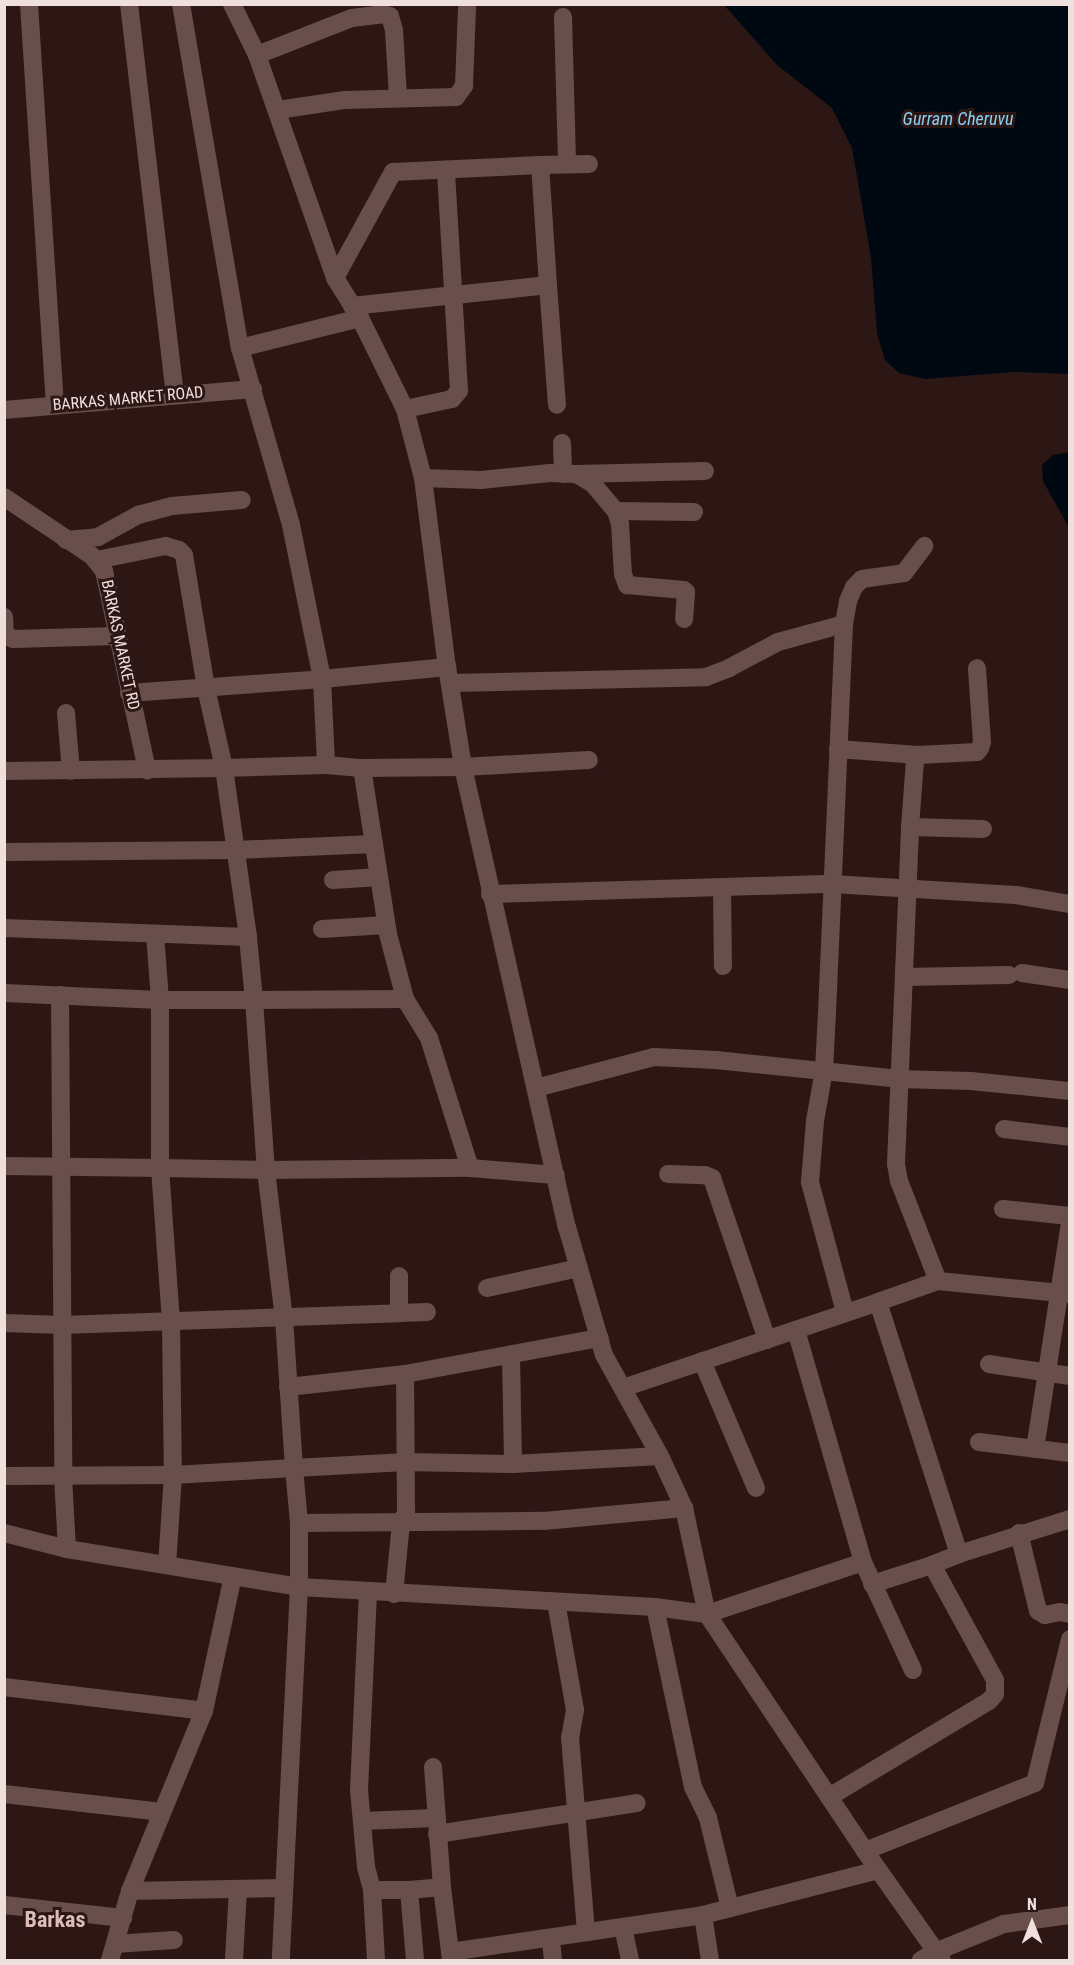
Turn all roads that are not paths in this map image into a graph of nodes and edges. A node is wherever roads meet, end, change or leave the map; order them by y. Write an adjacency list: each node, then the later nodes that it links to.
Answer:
1 (30, 4): 21 (street)
2 (129, 4): 20 (street)
3 (181, 4): 18 (street)
4 (232, 4): 7 (street)
5 (467, 8): 8 (street)
6 (563, 17): 10 (street)
7 (257, 55): 8 (street); 9 (street)
8 (398, 97): 9 (street)
9 (278, 111): 14 (street)
10 (567, 164): 11 (street); 12 (street)
11 (589, 164)
12 (540, 165): 13 (street); 15 (street)
13 (446, 170): 14 (street); 16 (street)
14 (335, 278): 17 (street)
15 (548, 285): 16 (street); 22 (street)
16 (454, 295): 17 (street); 23 (street)
17 (356, 312): 18 (street); 23 (street)
18 (240, 348): 19 (street)
19 (252, 389): 20 (street, BARKAS MARKET ROAD); 42 (street)
20 (175, 394): 21 (street, BARKAS MARKET ROAD)
21 (55, 405): 24 (street, BARKAS MARKET ROAD)
22 (557, 405)
23 (405, 409): 28 (street)
24 (4, 410)
25 (562, 443): 27 (street)
26 (705, 471): 27 (street)
27 (570, 474): 28 (street); 31 (street)
28 (423, 478): 41 (street)
29 (4, 497): 33 (street, BARKAS MARKET RD)
30 (242, 500): 33 (street)
31 (616, 511): 32 (street); 37 (street)
32 (694, 512)
33 (66, 540): 35 (street, BARKAS MARKET RD)
34 (924, 546): 38 (street)
35 (98, 560): 39 (street, BARKAS MARKET RD); 43 (street)
36 (4, 617): 39 (street)
37 (684, 619)
38 (844, 624): 41 (street); 46 (street)
39 (117, 636): 44 (street, BARKAS MARKET RD)
40 (976, 668): 47 (street)
41 (448, 675): 42 (street); 50 (street)
42 (322, 679): 43 (street); 49 (street)
43 (206, 688): 44 (street); 51 (street)
44 (129, 693): 53 (street, BARKAS MARKET RD)
45 (66, 713): 55 (street)
46 (838, 749): 47 (street); 63 (street)
47 (918, 755): 56 (street)
48 (589, 760): 50 (street)
49 (326, 765): 51 (street); 52 (street)
50 (463, 767): 52 (street); 66 (street)
51 (224, 768): 53 (street); 59 (street)
52 (362, 768): 58 (street)
53 (147, 770): 55 (street)
54 (4, 771): 55 (street)
55 (71, 771)
56 (910, 827): 57 (street); 64 (street)
57 (983, 829)
58 (374, 844): 59 (street); 61 (street)
59 (236, 850): 60 (street); 72 (street)
60 (4, 852)
61 (379, 877): 62 (street); 68 (street)
62 (333, 880)
63 (832, 884): 64 (street); 65 (street); 81 (street)
64 (907, 888): 67 (street); 74 (street)
65 (722, 890): 66 (street); 73 (street)
66 (490, 894): 83 (street)
67 (1070, 904)
68 (386, 925): 70 (street); 78 (street)
69 (4, 928): 71 (street)
70 (322, 929)
71 (155, 934): 72 (street); 79 (street)
72 (248, 937): 80 (street)
73 (723, 966)
74 (904, 978): 75 (street); 82 (street)
75 (1070, 980)
76 (4, 993): 77 (street)
77 (60, 995): 79 (street); 88 (street)
78 (405, 999): 80 (street); 90 (street)
79 (160, 1000): 80 (street); 89 (street)
80 (254, 1000): 91 (street)
81 (824, 1070): 82 (street); 83 (street); 104 (street)
82 (899, 1079): 84 (street); 99 (street)
83 (537, 1089): 93 (street)
84 (1070, 1091)
85 (1004, 1130): 86 (street)
86 (1070, 1137)
87 (4, 1166): 88 (street)
88 (61, 1166): 89 (street); 109 (street)
89 (160, 1168): 91 (street); 107 (street)
90 (470, 1168): 91 (street); 93 (street)
91 (266, 1170): 106 (street)
92 (668, 1174): 112 (street)
93 (556, 1175): 97 (street)
94 (1003, 1209): 95 (street)
95 (1070, 1216)
96 (1070, 1222): 101 (street)
97 (579, 1268): 100 (street); 111 (street)
98 (399, 1276): 105 (street)
99 (938, 1281): 101 (street); 102 (street)
100 (487, 1288)
101 (1064, 1293): 116 (street)
102 (878, 1302): 104 (street); 139 (street)
103 (428, 1312): 105 (street)
104 (845, 1312): 110 (street)
105 (399, 1313): 106 (street)
106 (284, 1318): 107 (street); 119 (street)
107 (171, 1322): 109 (street); 128 (street)
108 (4, 1323): 109 (street)
109 (62, 1325): 130 (street)
110 (796, 1330): 112 (street); 140 (street)
111 (600, 1338): 113 (street); 120 (street)
112 (767, 1340): 114 (street)
113 (511, 1356): 117 (street); 126 (street)
114 (702, 1361): 120 (street); 131 (street)
115 (989, 1364): 116 (street)
116 (1046, 1373): 118 (street); 122 (street)
117 (405, 1374): 119 (street); 125 (street)
118 (1070, 1376)
119 (288, 1387): 127 (street)
120 (623, 1388): 124 (street)
121 (979, 1442): 122 (street)
122 (1035, 1449): 123 (street)
123 (1070, 1453)
124 (660, 1456): 126 (street); 132 (street)
125 (406, 1462): 126 (street); 127 (street); 134 (street)
126 (513, 1464)
127 (294, 1468): 128 (street); 135 (street)
128 (173, 1475): 130 (street); 141 (street)
129 (4, 1476): 130 (street)
130 (63, 1477): 138 (street)
131 (756, 1488)
132 (684, 1508): 134 (street); 150 (street)
133 (1070, 1519): 137 (street)
134 (401, 1522): 135 (street); 147 (street)
135 (299, 1523): 145 (street)
136 (4, 1533): 138 (street)
137 (1019, 1533): 139 (street); 151 (street)
138 (68, 1549): 141 (street)
139 (959, 1554): 142 (street)
140 (863, 1562): 144 (street); 150 (street)
141 (167, 1565): 143 (street)
142 (932, 1565): 144 (street); 158 (street)
143 (233, 1576): 145 (street); 155 (street)
144 (872, 1584): 153 (street)
145 (298, 1587): 146 (street); 167 (street)
146 (368, 1592): 147 (street); 162 (street)
147 (394, 1594): 148 (street)
148 (556, 1602): 149 (street); 160 (street)
149 (655, 1607): 150 (street); 173 (street)
150 (707, 1614): 158 (street)
151 (1070, 1614)
152 (1070, 1639): 164 (street)
153 (913, 1670)
154 (4, 1688): 155 (street)
155 (204, 1711): 161 (street)
156 (432, 1767): 163 (street)
157 (4, 1794): 161 (street)
158 (830, 1797): 164 (street)
159 (637, 1803): 160 (street)
160 (577, 1811): 163 (street); 178 (street)
161 (162, 1812): 171 (street)
162 (362, 1821): 163 (street); 169 (street)
163 (436, 1826): 166 (street)
164 (865, 1851): 165 (street)
165 (878, 1870): 173 (street); 183 (street)
166 (442, 1887): 170 (street); 182 (street)
167 (283, 1888): 168 (street); 185 (street)
168 (238, 1889): 171 (street); 184 (street)
169 (372, 1890): 170 (street); 186 (street)
170 (409, 1890): 187 (street)
171 (130, 1891): 176 (street)
172 (4, 1905): 176 (street)
173 (730, 1908): 174 (street)
174 (703, 1915): 177 (street); 190 (street)
175 (1070, 1915): 183 (street)
176 (123, 1918): 181 (street)
177 (623, 1927): 178 (street); 189 (street)
178 (586, 1932): 179 (street)
179 (551, 1939): 182 (street); 188 (street)
180 (174, 1940): 181 (street)
181 (113, 1952)
182 (451, 1956)
183 (933, 1958)
184 (234, 1960)
185 (281, 1960)
186 (376, 1960)
187 (415, 1960)
188 (553, 1960)
189 (630, 1960)
190 (710, 1960)

